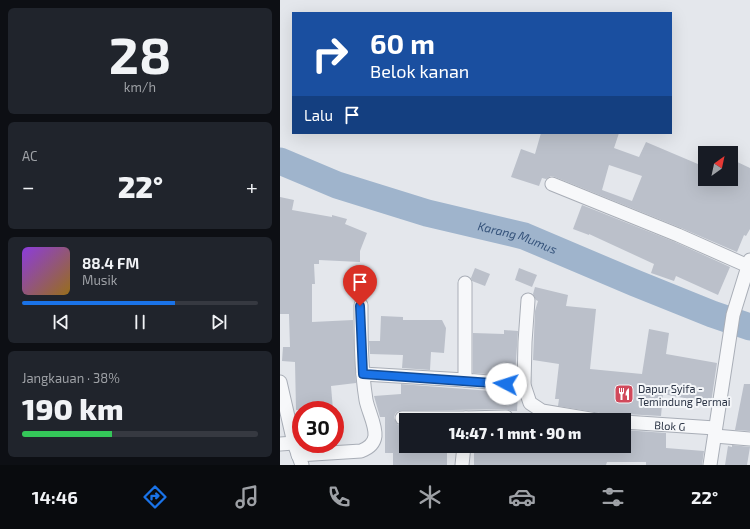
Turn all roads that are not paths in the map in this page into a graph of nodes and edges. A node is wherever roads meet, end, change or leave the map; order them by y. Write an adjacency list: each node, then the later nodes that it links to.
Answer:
1 (552, 184): 2 (street)
2 (747, 270): 12 (street)
3 (465, 283): 7 (street)
4 (528, 300): 9 (street)
5 (360, 306): 6 (street)
6 (363, 374): 7 (street); 16 (street)
7 (465, 380): 9 (street)
8 (280, 382): 16 (street)
9 (524, 385): 10 (street)
10 (549, 413)
11 (631, 423): 12 (street, Blok G)
12 (715, 432): 13 (street, Blok G); 18 (street)
13 (750, 439)
14 (280, 444): 16 (street)
15 (463, 453): 17 (street)
16 (298, 454)
17 (462, 465)
18 (710, 465)

